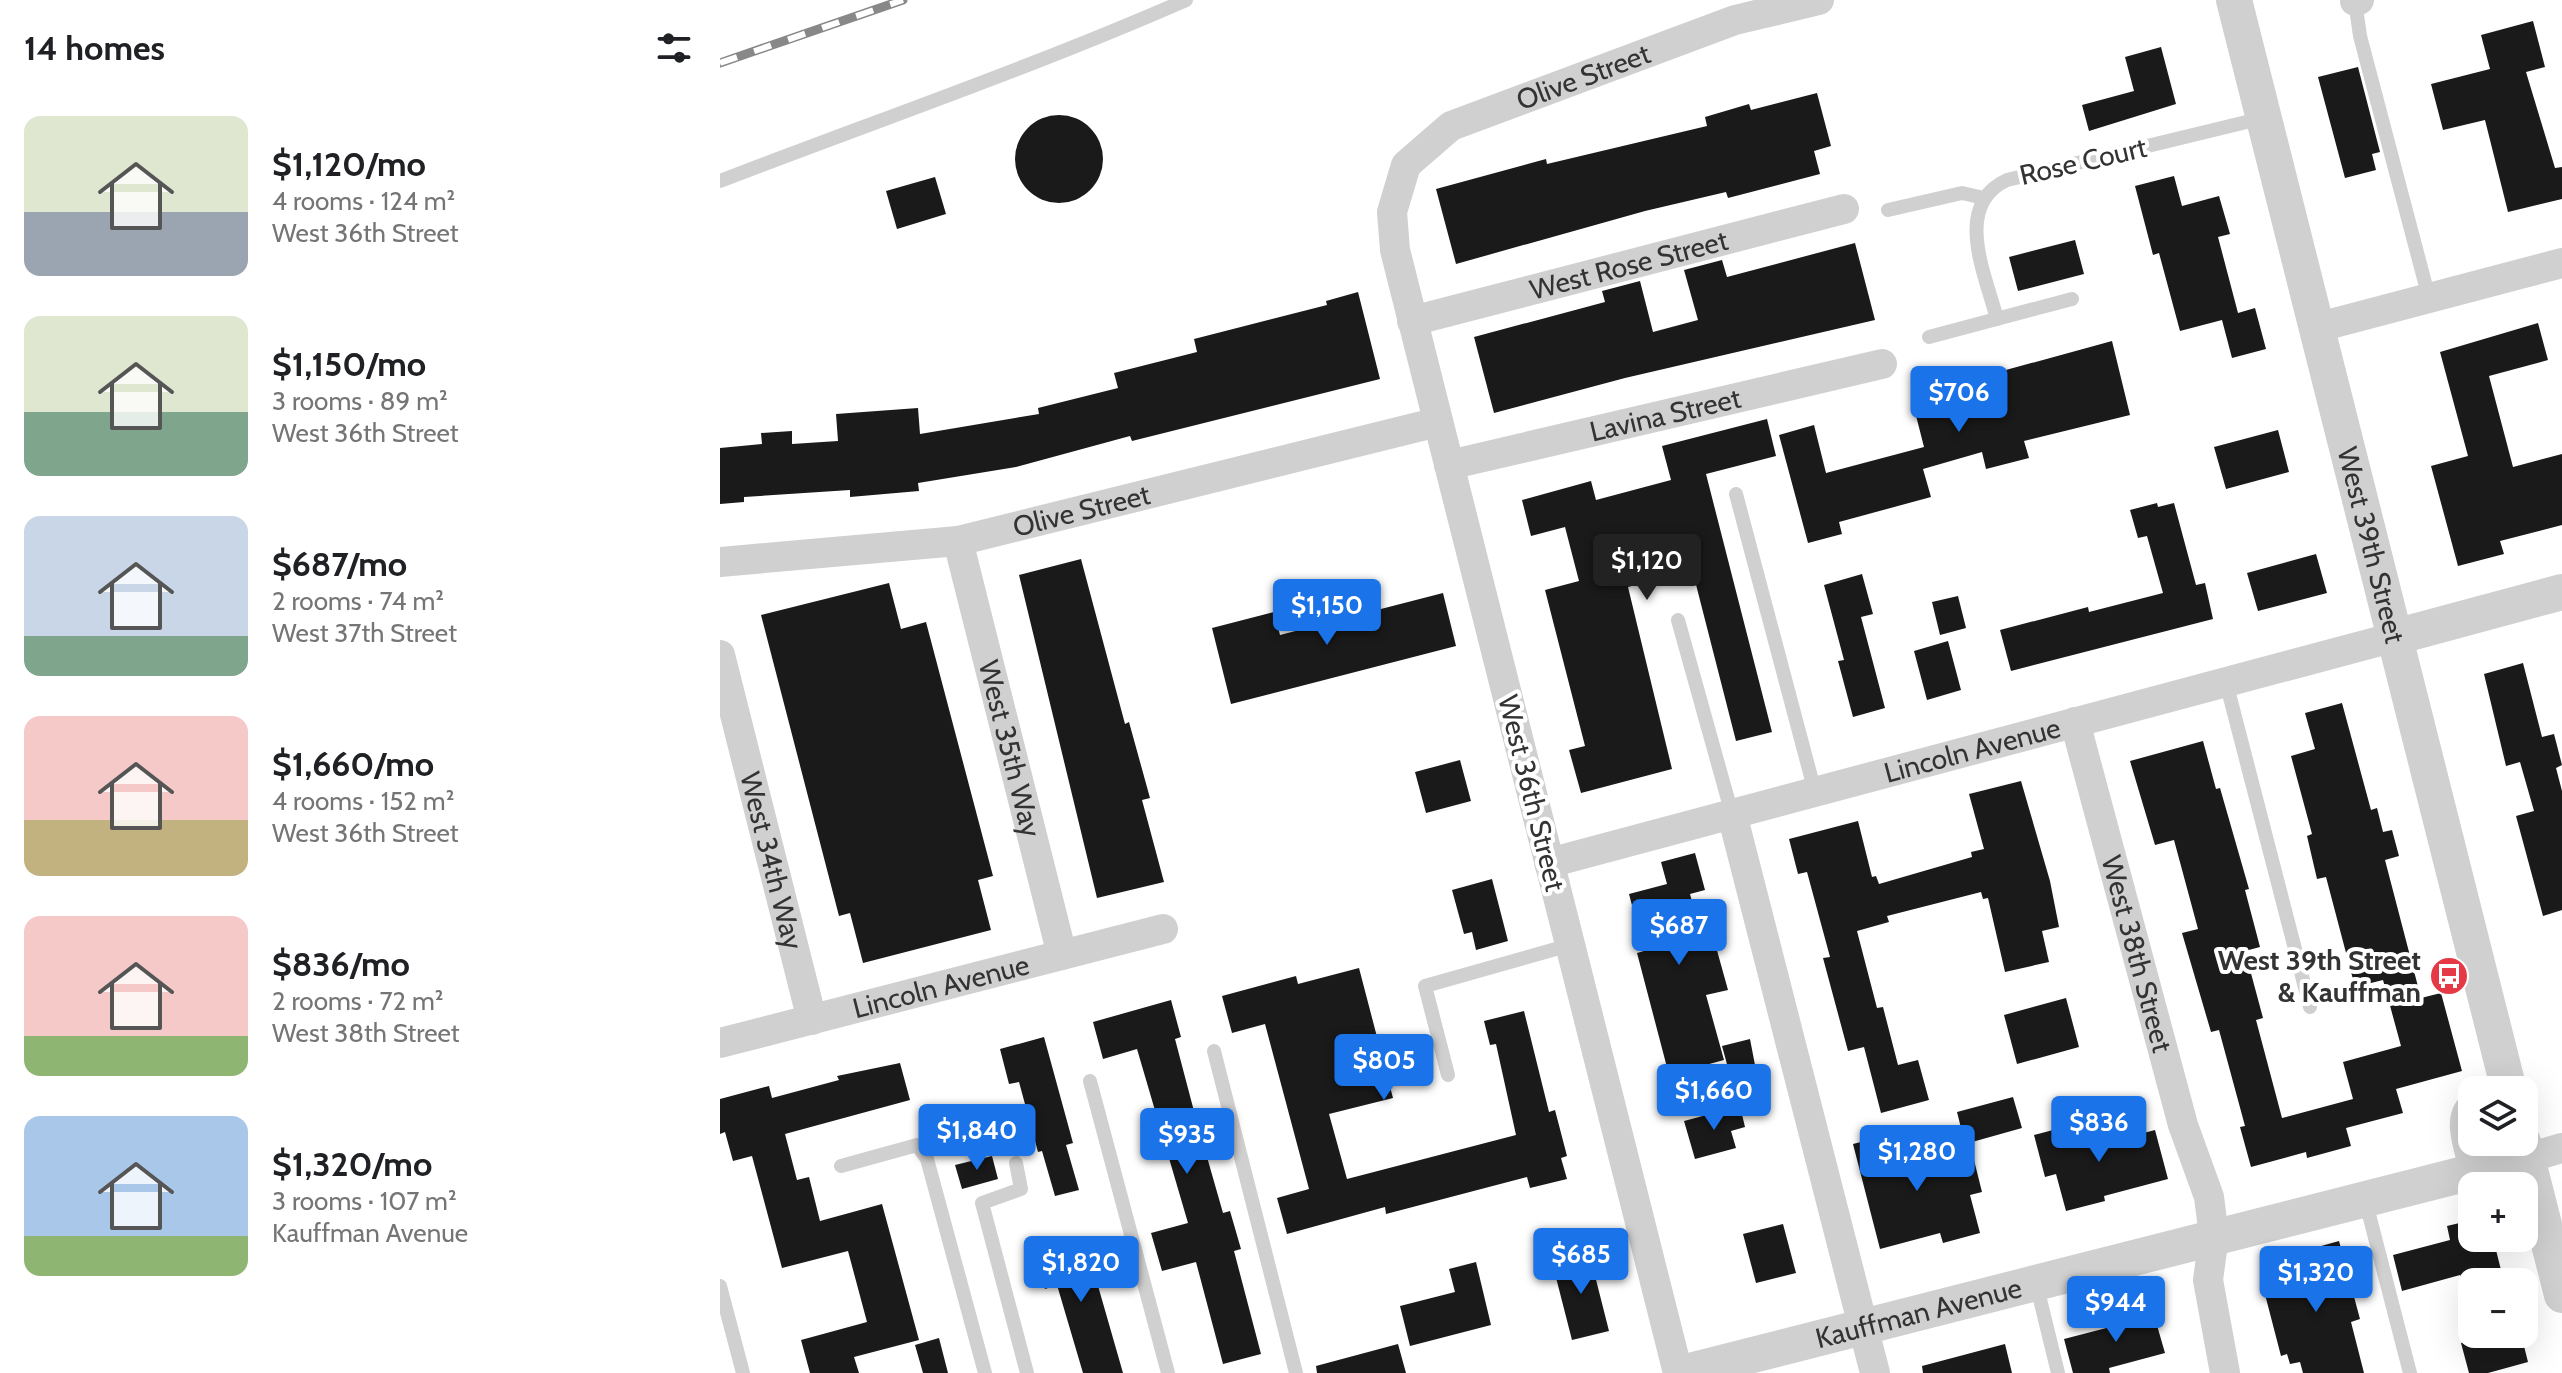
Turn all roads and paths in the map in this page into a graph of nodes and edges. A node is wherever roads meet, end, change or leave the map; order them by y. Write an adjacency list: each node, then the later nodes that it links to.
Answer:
1 (1186, 0): 6 (lane)
2 (1819, 0): 10 (street, Olive Street)
3 (2234, 0): 5 (street, West 39th Street)
4 (2357, 0): 12 (lane)
5 (2265, 118): 7 (lane, Rose Court); 16 (street, West 39th Street)
6 (720, 181)
7 (1984, 198): 9 (lane); 14 (lane, Rose Court)
8 (1844, 209): 15 (street, West Rose Street)
9 (1888, 210)
10 (1392, 212): 15 (street, West 36th Street)
11 (2562, 263): 12 (street)
12 (2429, 298): 16 (street)
13 (2072, 299): 14 (lane)
14 (1997, 319): 17 (lane)
15 (1412, 321): 19 (street, West 36th Street)
16 (2319, 327): 26 (street, West 39th Street)
17 (1929, 337)
18 (1882, 364): 20 (street, Lavina Street)
19 (1438, 422): 20 (street, West 36th Street); 22 (street, Olive Street)
20 (1449, 465): 32 (street, West 36th Street)
21 (1736, 494): 30 (lane)
22 (958, 541): 23 (street, Olive Street); 35 (street, West 35th Way)
23 (720, 562)
24 (2562, 592): 26 (street)
25 (1678, 620): 31 (lane)
26 (2395, 637): 28 (street, Lincoln Avenue); 41 (street, West 39th Street)
27 (720, 655): 37 (street, West 34th Way)
28 (2226, 682): 29 (street, Lincoln Avenue); 36 (lane)
29 (2075, 722): 30 (street, Lincoln Avenue); 54 (street, West 38th Street)
30 (1815, 792): 31 (street, Lincoln Avenue)
31 (1732, 814): 32 (street, Lincoln Avenue); 58 (street)
32 (1549, 863): 34 (street, West 36th Street)
33 (1163, 929): 35 (street, Lincoln Avenue)
34 (1570, 945): 40 (lane); 59 (street, West 36th Street)
35 (1062, 955): 37 (street, Lincoln Avenue)
36 (2310, 1007)
37 (812, 1020): 38 (street, Lincoln Avenue)
38 (720, 1043)
39 (1214, 1051): 64 (lane)
40 (1448, 1075)
41 (2501, 1076)
42 (1090, 1081): 63 (lane)
43 (2458, 1109): 44 (lane)
44 (2458, 1134)
45 (2562, 1148): 46 (street)
46 (2538, 1149)
47 (2510, 1156): 51 (street, Kauffman Avenue)
48 (2527, 1156): 57 (street)
49 (1016, 1163): 62 (lane)
50 (841, 1166): 61 (lane)
51 (2470, 1172)
52 (2458, 1175): 53 (street, Kauffman Avenue)
53 (2365, 1199): 54 (street, Kauffman Avenue); 68 (lane)
54 (2214, 1236): 55 (street, Kauffman Avenue); 67 (street, West 38th Street)
55 (2036, 1282): 58 (street, Kauffman Avenue); 66 (lane)
56 (720, 1286): 60 (lane)
57 (2562, 1295)
58 (1863, 1326): 59 (street, Kauffman Avenue); 65 (street)
59 (1687, 1372)
60 (743, 1373)
61 (985, 1373)
62 (1027, 1373)
63 (1168, 1373)
64 (1296, 1373)
65 (1875, 1373)
66 (2058, 1373)
67 (2225, 1373)
68 (2410, 1373)

